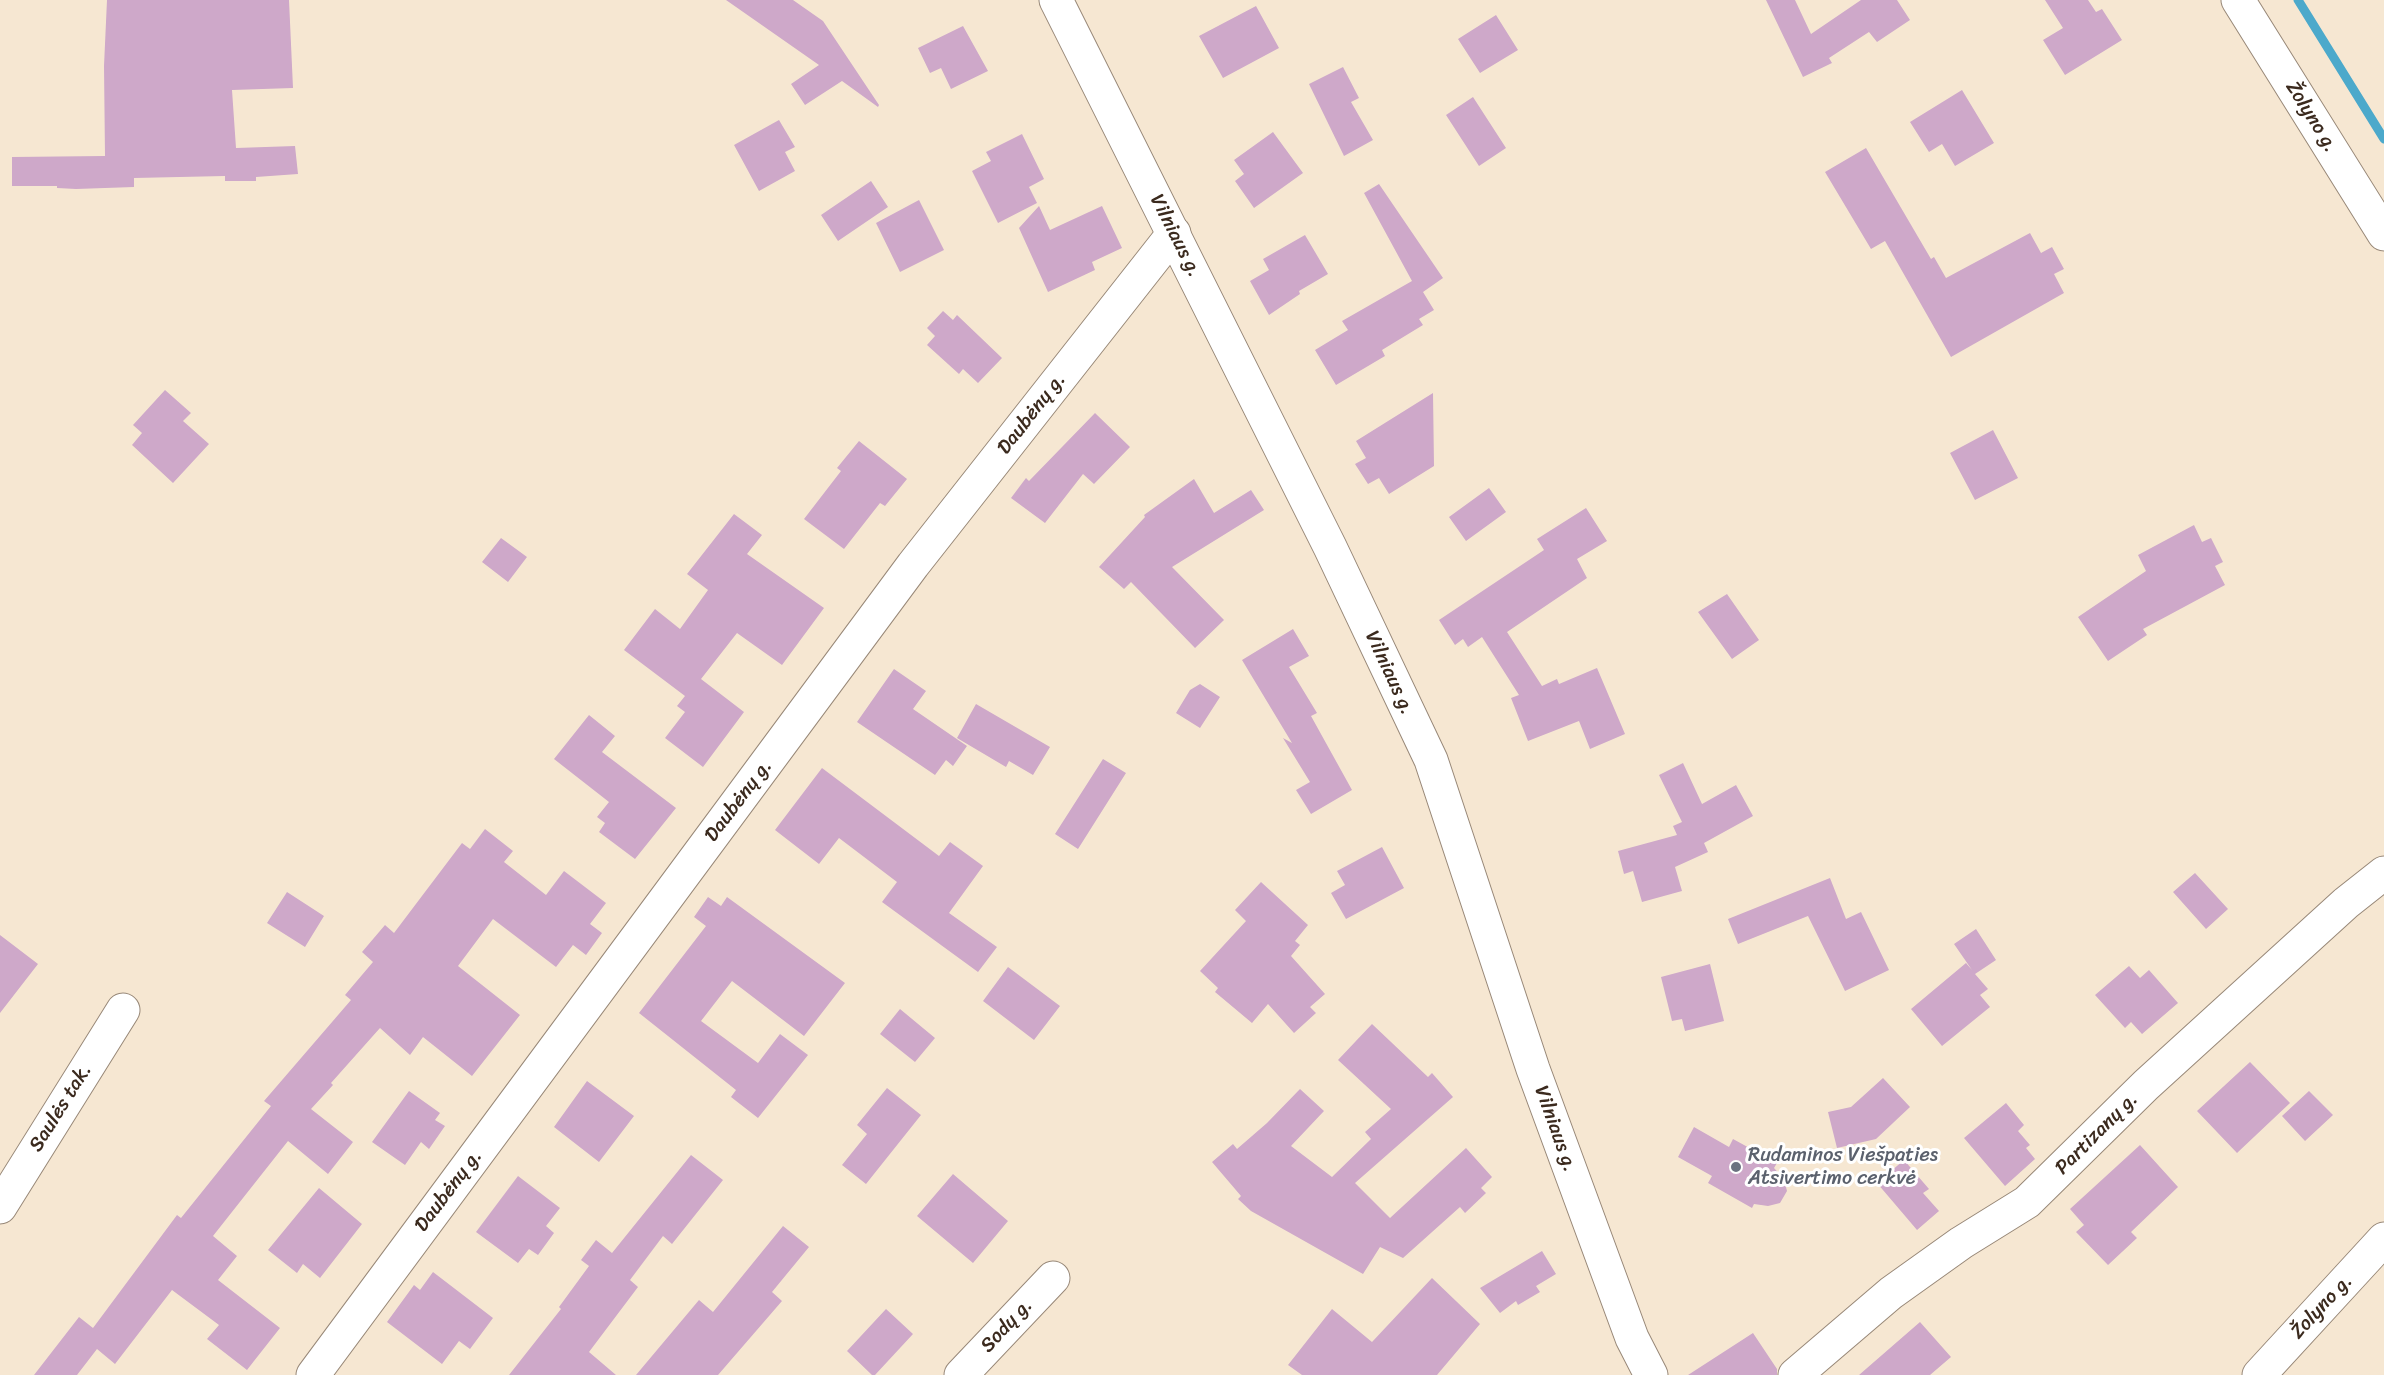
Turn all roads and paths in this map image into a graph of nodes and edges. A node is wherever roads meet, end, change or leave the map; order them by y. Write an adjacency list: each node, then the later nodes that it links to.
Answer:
1 (1056, 0): 3 (street, Vilniaus g.)
2 (2238, 0): 4 (street, Žolyno g.)
3 (1174, 234): 10 (street, Daubėnų g.); 12 (street, Vilniaus g.)
4 (2384, 234)
5 (2384, 873): 13 (street, Partizanų g.)
6 (123, 1010): 7 (street, Saulės tak.)
7 (0, 1206)
8 (2384, 1239): 14 (street, Žolyno g.)
9 (1053, 1278): 11 (street, Sodų g.)
10 (313, 1375)
11 (961, 1375)
12 (1651, 1375)
13 (1795, 1375)
14 (2259, 1375)

